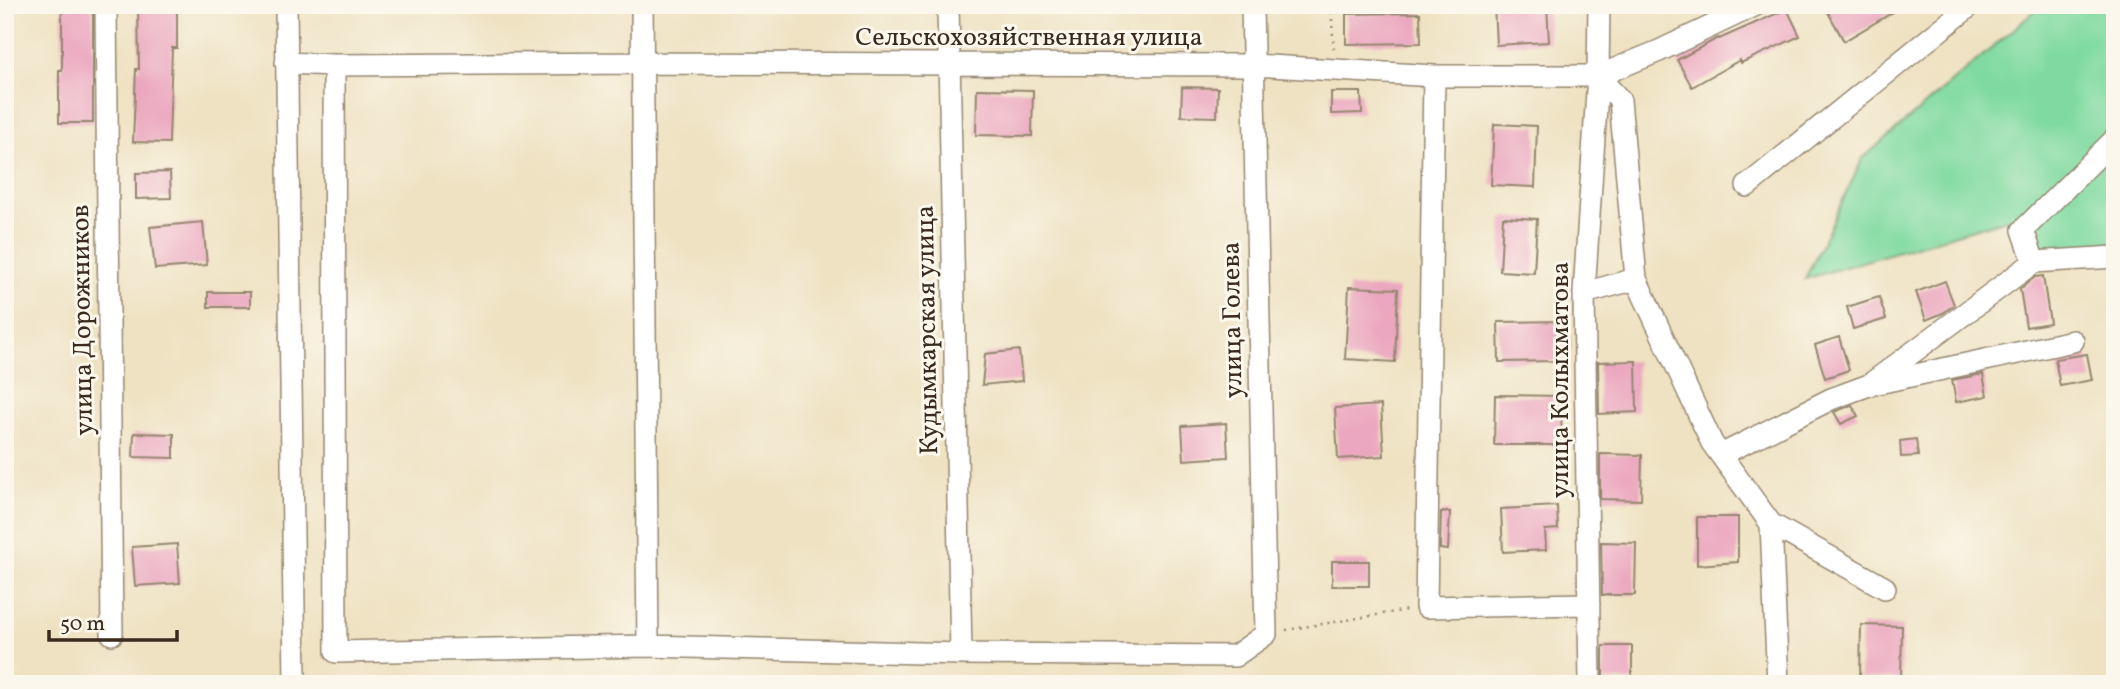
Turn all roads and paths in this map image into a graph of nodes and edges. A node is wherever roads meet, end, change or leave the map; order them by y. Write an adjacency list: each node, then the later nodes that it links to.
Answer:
1 (106, 5): 31 (street, улица Дорожников)
2 (286, 5): 10 (street)
3 (642, 5): 11 (street)
4 (948, 5): 12 (street, Кудымкарская улица)
5 (1252, 5): 14 (street, улица Голева)
6 (1331, 5): 15 (path)
7 (1599, 5): 17 (street, улица Колыхматова)
8 (1756, 5): 17 (street, Сельскохозяйственная улица)
9 (1972, 5): 19 (street)
10 (286, 63): 13 (street, Сельскохозяйственная улица); 35 (street)
11 (642, 64): 12 (street, Сельскохозяйственная улица); 13 (street, Сельскохозяйственная улица); 33 (street)
12 (949, 64): 14 (street, Сельскохозяйственная улица); 34 (street, Кудымкарская улица)
13 (334, 65): 33 (street)
14 (1254, 65): 15 (street, Сельскохозяйственная улица); 32 (street, улица Голева)
15 (1335, 69): 16 (street, Сельскохозяйственная улица)
16 (1434, 76): 17 (street, Сельскохозяйственная улица); 30 (street)
17 (1598, 76): 22 (street); 23 (street, улица Колыхматова)
18 (2115, 139): 21 (street)
19 (1747, 186)
20 (2115, 257): 21 (street)
21 (2034, 262): 25 (street)
22 (1636, 279): 23 (street); 26 (street)
23 (1584, 293): 29 (street, улица Колыхматова)
24 (2073, 341): 25 (street)
25 (1869, 385): 26 (street)
26 (1721, 455): 27 (street)
27 (1771, 524): 28 (street); 37 (street)
28 (1885, 588)
29 (1589, 604): 30 (street); 36 (street, улица Колыхматова)
30 (1426, 607): 32 (path)
31 (113, 634)
32 (1266, 634): 34 (street)
33 (648, 646): 34 (street)
34 (961, 654)
35 (295, 684)
36 (1590, 684)
37 (1778, 684)

